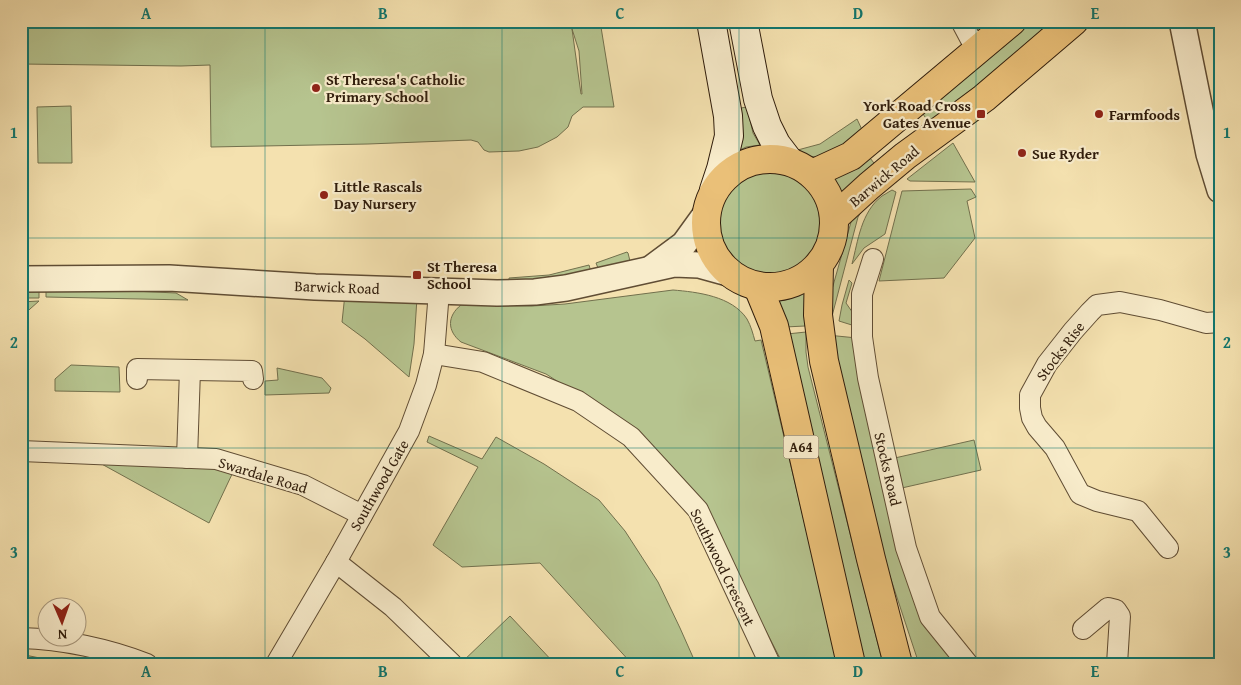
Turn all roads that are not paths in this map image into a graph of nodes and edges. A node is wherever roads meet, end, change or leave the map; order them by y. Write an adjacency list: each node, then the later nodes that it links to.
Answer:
1 (711, 21): 11 (main road)
2 (743, 21): 8 (main road)
3 (961, 21): 7 (street)
4 (1012, 21): 7 (highway)
5 (1074, 21): 12 (highway, Barwick Road)
6 (1182, 21): 10 (street)
7 (978, 49): 9 (highway)
8 (789, 161): 9 (highway, A64); 11 (highway, A64)
9 (812, 174): 12 (highway, A64)
10 (1220, 190)
11 (710, 202): 15 (street, Barwick Road); 16 (highway, A64)
12 (834, 218): 14 (highway, A64)
13 (873, 259): 38 (street, Stocks Road)
14 (819, 265): 18 (highway, A64); 37 (highway, A64)
15 (651, 268): 16 (street, Barwick Road); 19 (street, Barwick Road)
16 (728, 272): 18 (highway, A64)
17 (21, 279): 19 (street, Barwick Road)
18 (758, 287): 36 (highway, A64)
19 (439, 291): 21 (street, Southwood Gate)
20 (1220, 322): 28 (street, Stocks Rise)
21 (434, 354): 27 (street, Southwood Gate); 35 (street, Southwood Crescent)
22 (190, 370): 23 (street); 24 (street); 26 (street)
23 (137, 379)
24 (253, 379)
25 (21, 452): 26 (street, Swardale Road)
26 (187, 458): 27 (street, Swardale Road)
27 (362, 515): 29 (street, Southwood Gate)
28 (1168, 548)
29 (336, 562): 33 (street, Southwood Gate); 34 (street)
30 (1083, 629): 39 (street)
31 (21, 638): 32 (street)
32 (147, 664)
33 (276, 664)
34 (452, 664)
35 (770, 664)
36 (851, 664)
37 (898, 664)
38 (968, 664)
39 (1117, 664)

